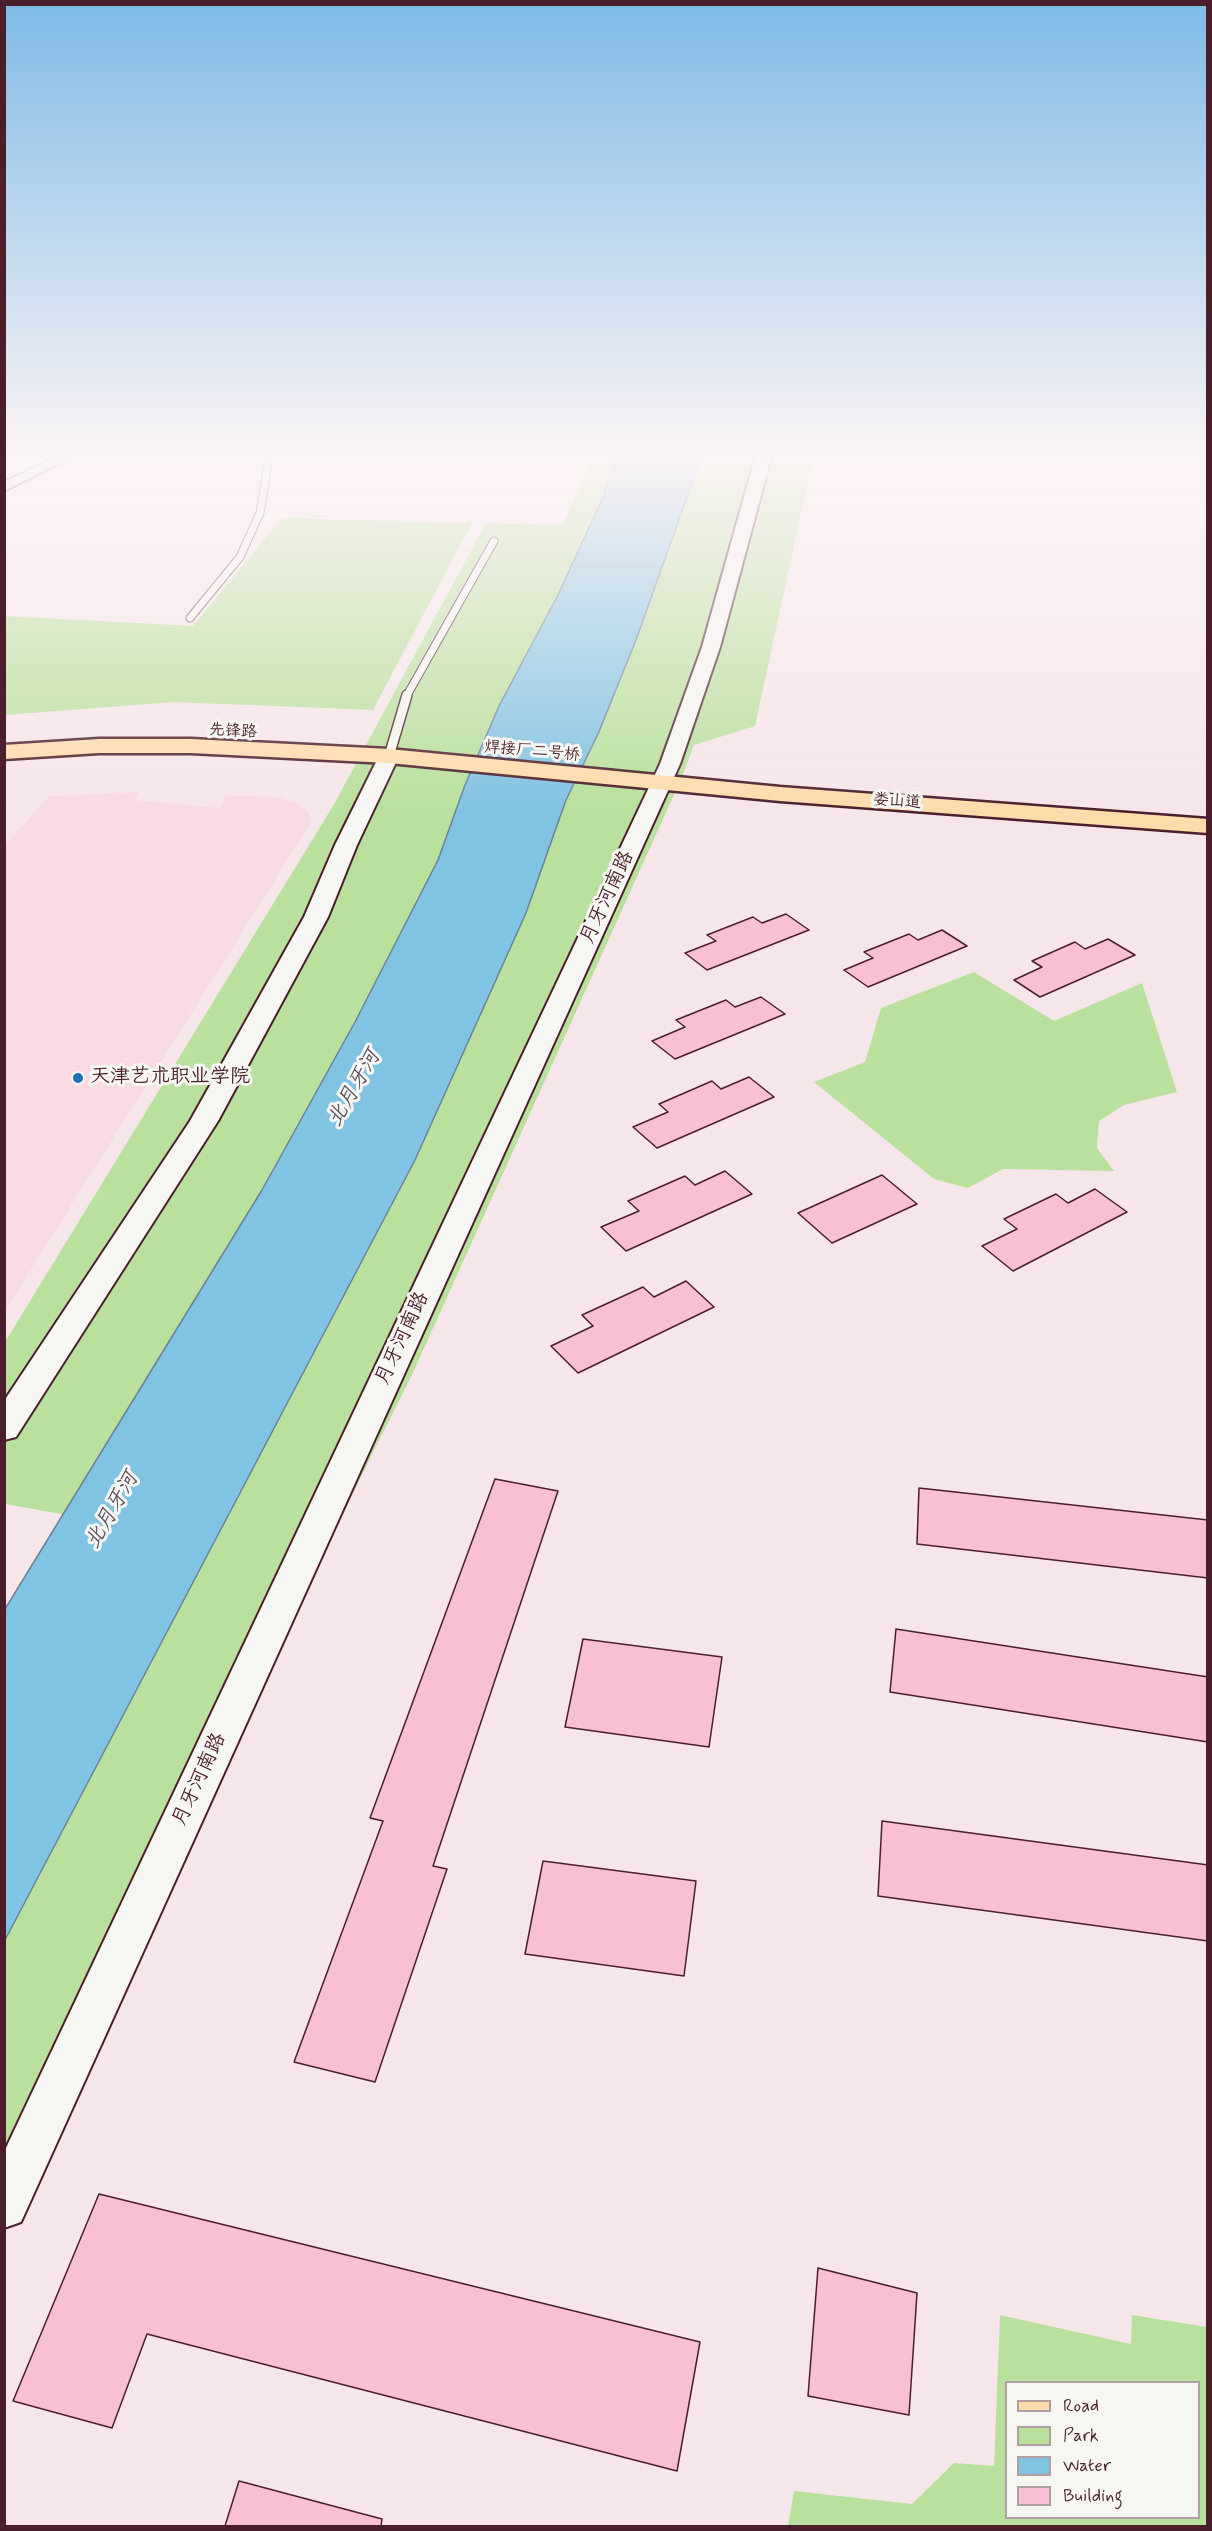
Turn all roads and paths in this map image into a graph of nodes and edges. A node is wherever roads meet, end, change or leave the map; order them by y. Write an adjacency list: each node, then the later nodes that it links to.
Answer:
1 (224, 576): 4 (lane)
2 (474, 576): 6 (lane)
3 (731, 576): 10 (street, 月牙河南路)
4 (190, 618)
5 (4, 734): 6 (main road, 先锋路)
6 (391, 748): 7 (main road, 先锋路); 8 (main road, 先锋路); 14 (street)
7 (4, 752)
8 (457, 754): 9 (main road, 焊接厂二号桥); 11 (main road, 焊接厂二号桥)
9 (603, 758): 10 (main road, 娄山道)
10 (666, 774): 11 (main road, 娄山道); 12 (main road, 娄山道); 13 (main road, 娄山道); 15 (street, 月牙河南路)
11 (586, 776)
12 (1208, 807)
13 (1208, 826)
14 (4, 1428)
15 (4, 2205)

